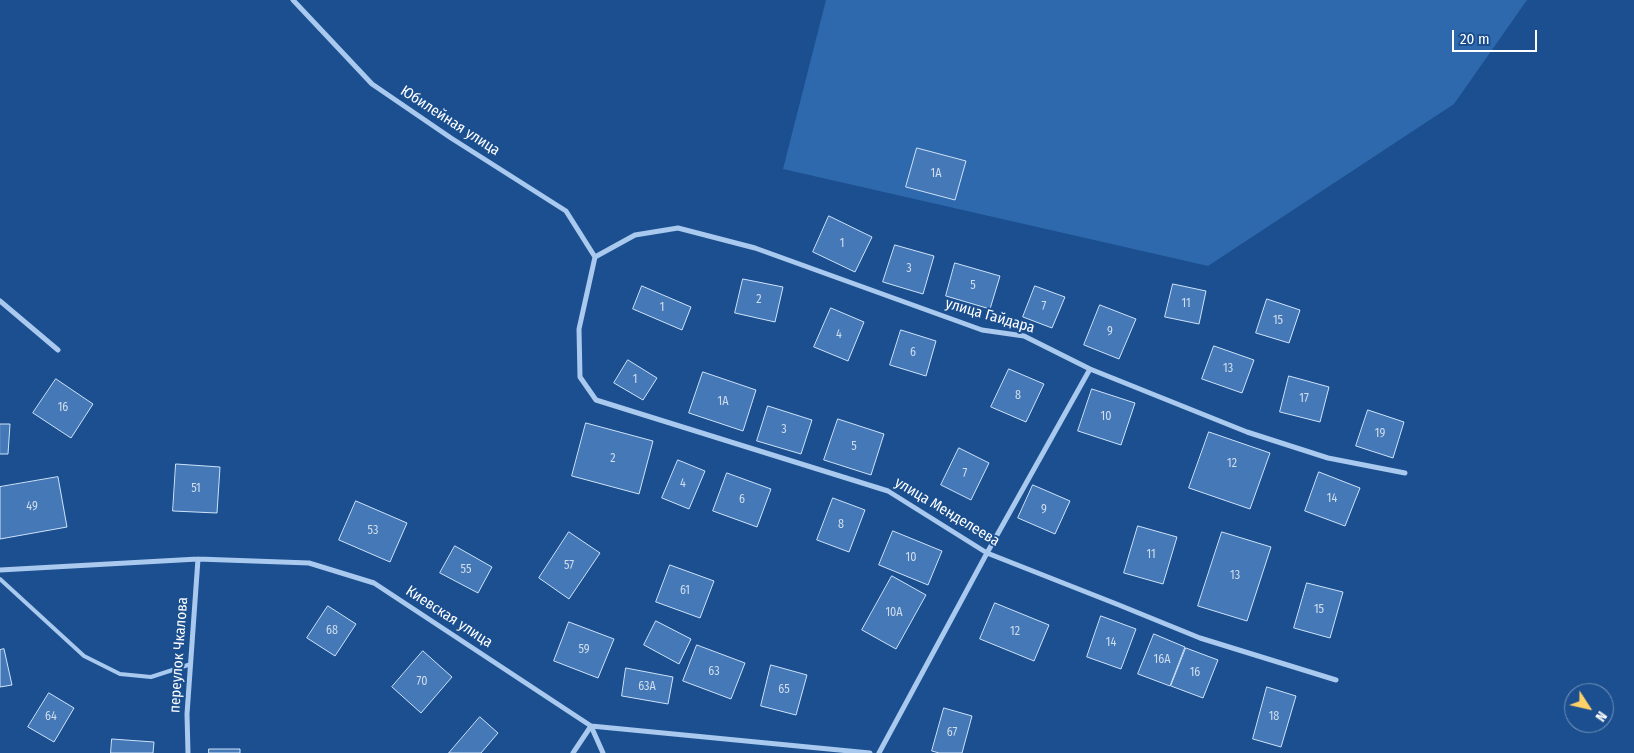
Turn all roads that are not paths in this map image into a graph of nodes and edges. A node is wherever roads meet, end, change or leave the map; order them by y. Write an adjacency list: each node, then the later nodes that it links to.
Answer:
1 (293, 0): 2 (street, Юбилейная улица)
2 (595, 257): 5 (street, улица Гайдара); 7 (street, улица Менделеева)
3 (0, 301): 4 (street)
4 (58, 350)
5 (1090, 369): 6 (street, улица Гайдара); 7 (street)
6 (1405, 473)
7 (987, 553): 12 (street, улица Менделеева); 18 (street)
8 (198, 559): 9 (street, Киевская улица); 11 (street, переулок Чкалова); 13 (street, Киевская улица)
9 (0, 570)
10 (0, 579): 11 (lane)
11 (191, 664): 14 (street, переулок Чкалова)
12 (1336, 680)
13 (591, 726): 15 (street); 16 (street); 17 (street, Киевская улица)
14 (188, 753)
15 (573, 753)
16 (603, 753)
17 (870, 753)
18 (880, 753)

